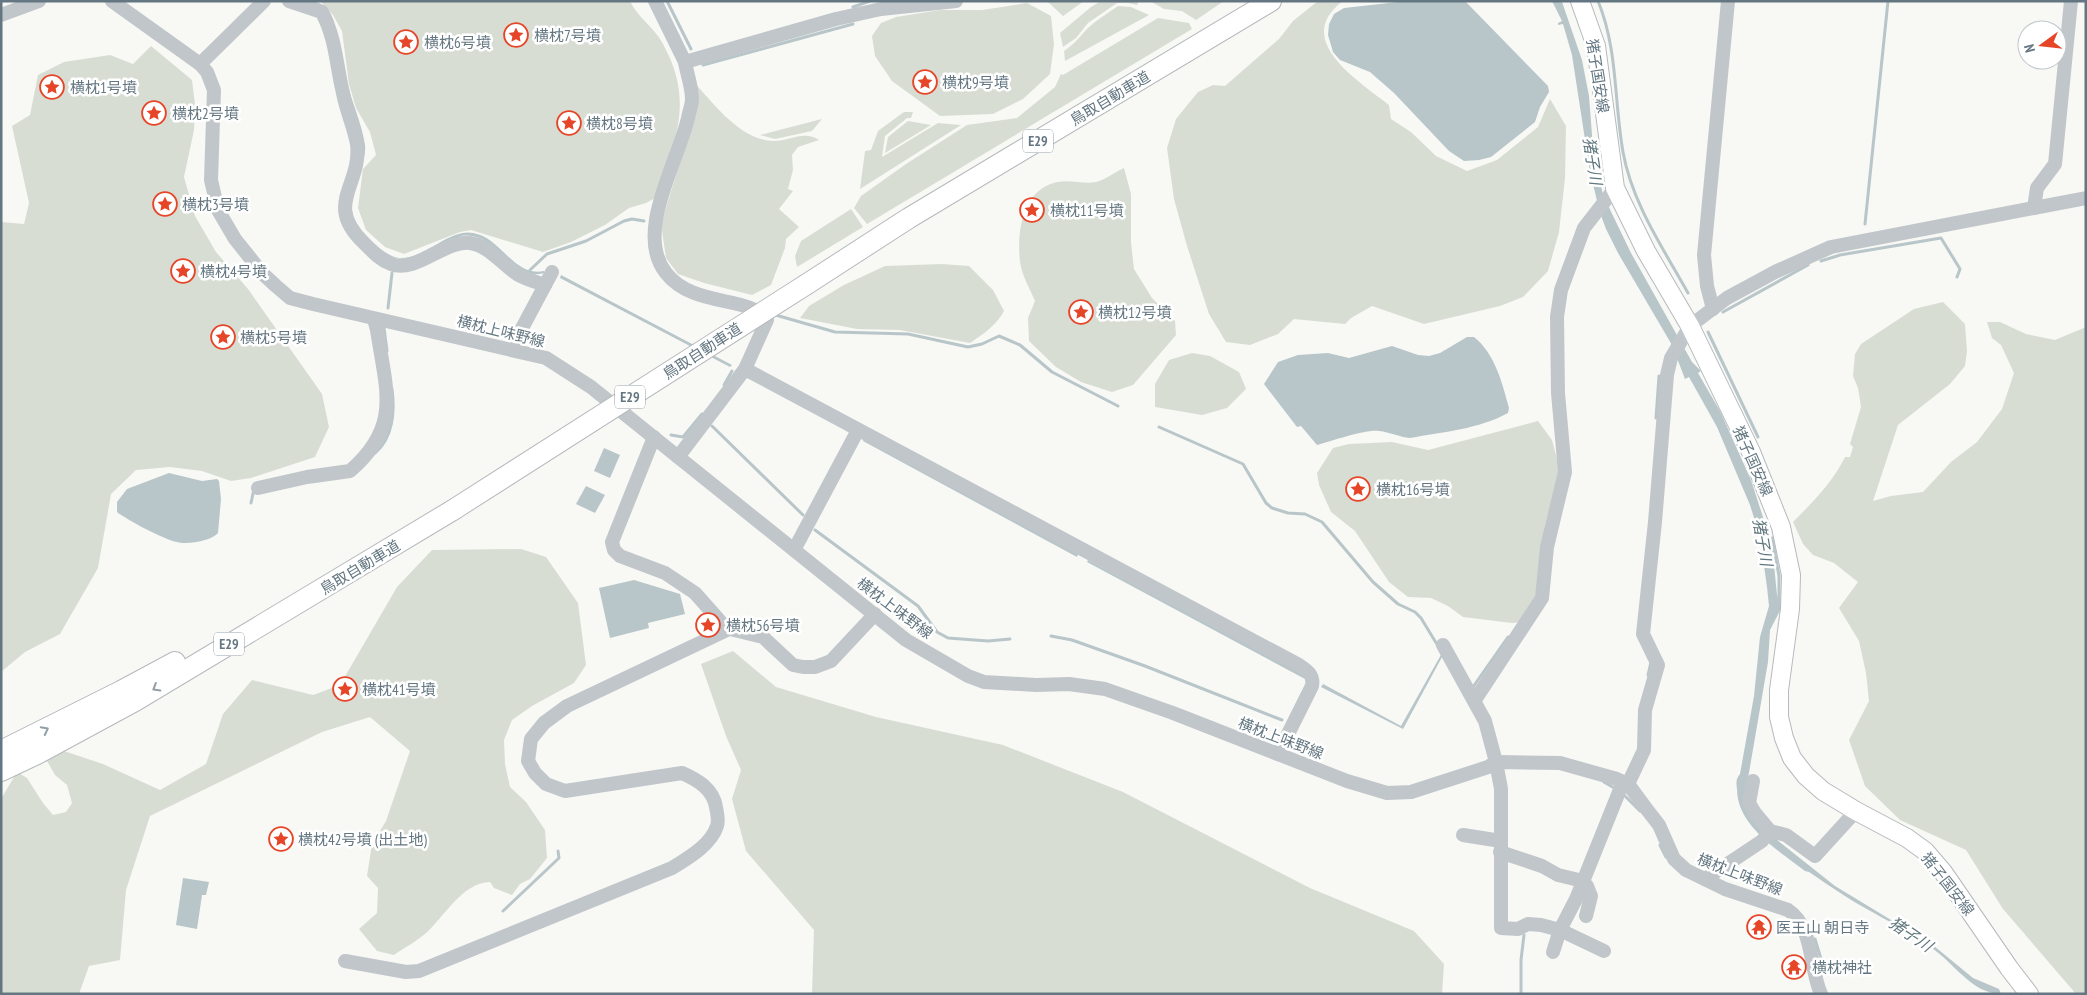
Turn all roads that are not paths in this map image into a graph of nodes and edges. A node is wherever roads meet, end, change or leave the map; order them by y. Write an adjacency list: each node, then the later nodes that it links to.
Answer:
1 (39, 1): 12 (street)
2 (112, 1): 14 (street, 横枕上味野線)
3 (264, 1): 14 (street)
4 (289, 1): 20 (street)
5 (655, 1): 13 (street)
6 (956, 1): 13 (street)
7 (1254, 1): 19 (highway, 鳥取自動車道 / E29)
8 (1272, 1): 19 (highway, 鳥取自動車道 / E29)
9 (1580, 1): 15 (main road, 猪子国安線)
10 (1728, 1): 21 (street)
11 (2070, 1): 17 (street)
12 (1, 15)
13 (685, 62): 25 (street)
14 (200, 64): 22 (street, 横枕上味野線)
15 (1615, 188): 23 (main road, 猪子国安線); 35 (street)
16 (2086, 198): 17 (street)
17 (2034, 208): 21 (street)
18 (552, 272): 20 (street)
19 (804, 280): 30 (highway, 鳥取自動車道 / E29)
20 (545, 285): 24 (street)
21 (1713, 308): 23 (street)
22 (374, 319): 24 (street, 横枕上味野線); 29 (street)
23 (1690, 326): 41 (street); 42 (main road, 猪子国安線)
24 (511, 349): 27 (street, 横枕上味野線)
25 (745, 369): 26 (street); 28 (street)
26 (858, 430): 31 (street); 37 (street)
27 (654, 438): 28 (street, 横枕上味野線); 33 (street)
28 (678, 457): 31 (street, 横枕上味野線)
29 (258, 488)
30 (450, 506): 36 (highway, 鳥取自動車道 / E29, one-way to 30); 39 (highway, 鳥取自動車道 / E29, one-way to 39)
31 (794, 550): 32 (street, 横枕上味野線)
32 (875, 614): 33 (street); 37 (street, 横枕上味野線)
33 (729, 629): 52 (street)
34 (1443, 646): 35 (street)
35 (1475, 700): 38 (street)
36 (1, 751)
37 (1278, 754): 38 (street, 横枕上味野線)
38 (1496, 762): 41 (street, 横枕上味野線); 45 (street)
39 (1, 771)
40 (1753, 781): 43 (street)
41 (1625, 783): 46 (street, 横枕上味野線); 47 (street)
42 (1856, 811): 43 (street); 54 (main road, 猪子国安線)
43 (1770, 832): 46 (street)
44 (1463, 835): 45 (street)
45 (1500, 847): 47 (street); 49 (street)
46 (1705, 879): 53 (street, 横枕上味野線)
47 (1583, 881): 48 (street); 49 (street)
48 (1586, 916)
49 (1560, 930): 50 (street); 51 (street)
50 (1553, 952)
51 (1604, 952)
52 (345, 961)
53 (1821, 994)
54 (2029, 994)

